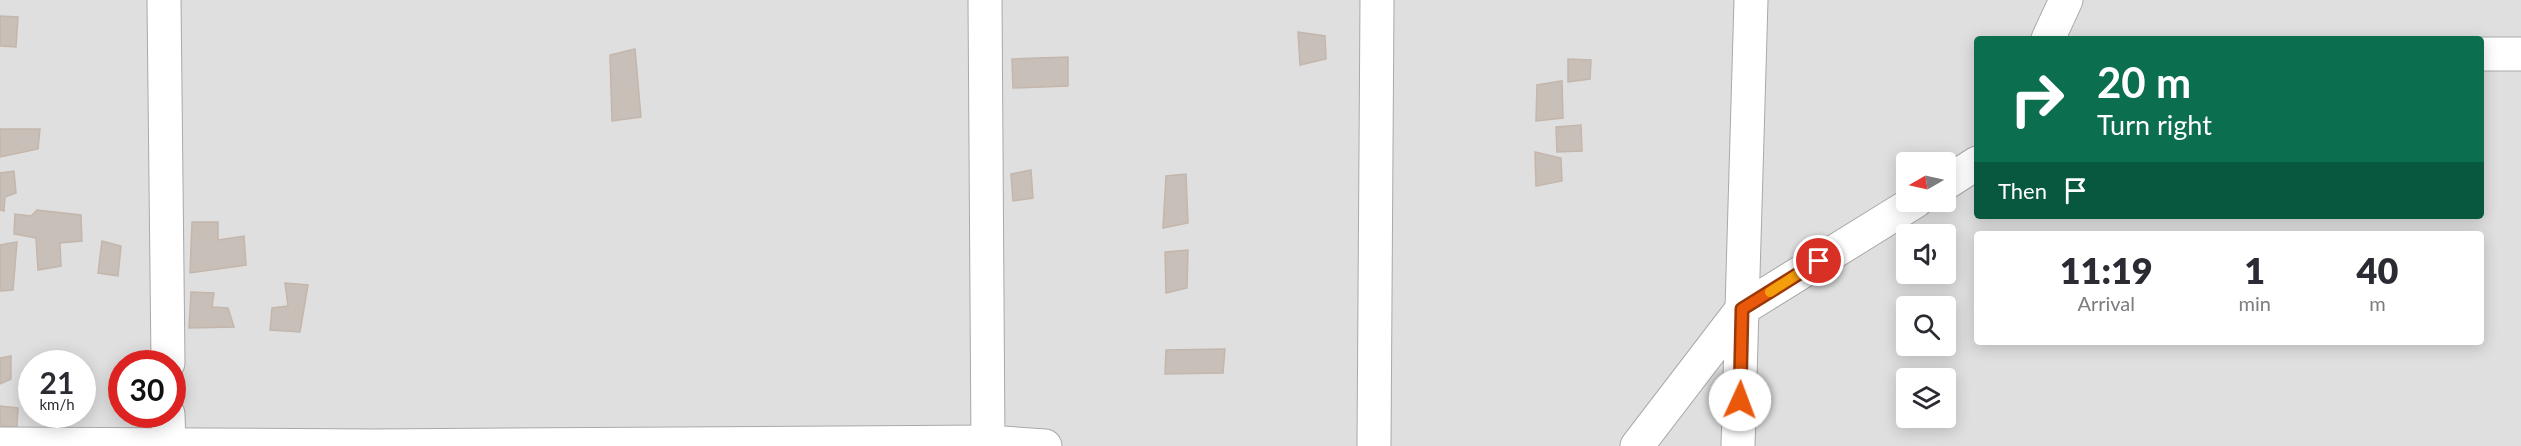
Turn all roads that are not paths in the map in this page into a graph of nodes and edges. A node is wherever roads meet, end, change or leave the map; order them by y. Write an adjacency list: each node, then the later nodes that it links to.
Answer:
1 (164, 0): 13 (street)
2 (985, 0): 16 (street)
3 (1377, 0): 18 (street)
4 (1751, 0): 12 (street)
5 (2066, 0): 6 (street)
6 (2049, 36)
7 (2484, 54): 8 (street)
8 (2521, 54)
9 (1974, 165): 10 (street)
10 (1956, 177)
11 (1898, 212): 12 (street)
12 (1742, 309): 19 (street); 20 (street)
13 (168, 350)
14 (169, 435): 15 (street); 16 (street)
15 (0, 444)
16 (988, 444): 17 (street)
17 (1045, 446)
18 (1374, 446)
19 (1637, 446)
20 (1738, 446)

